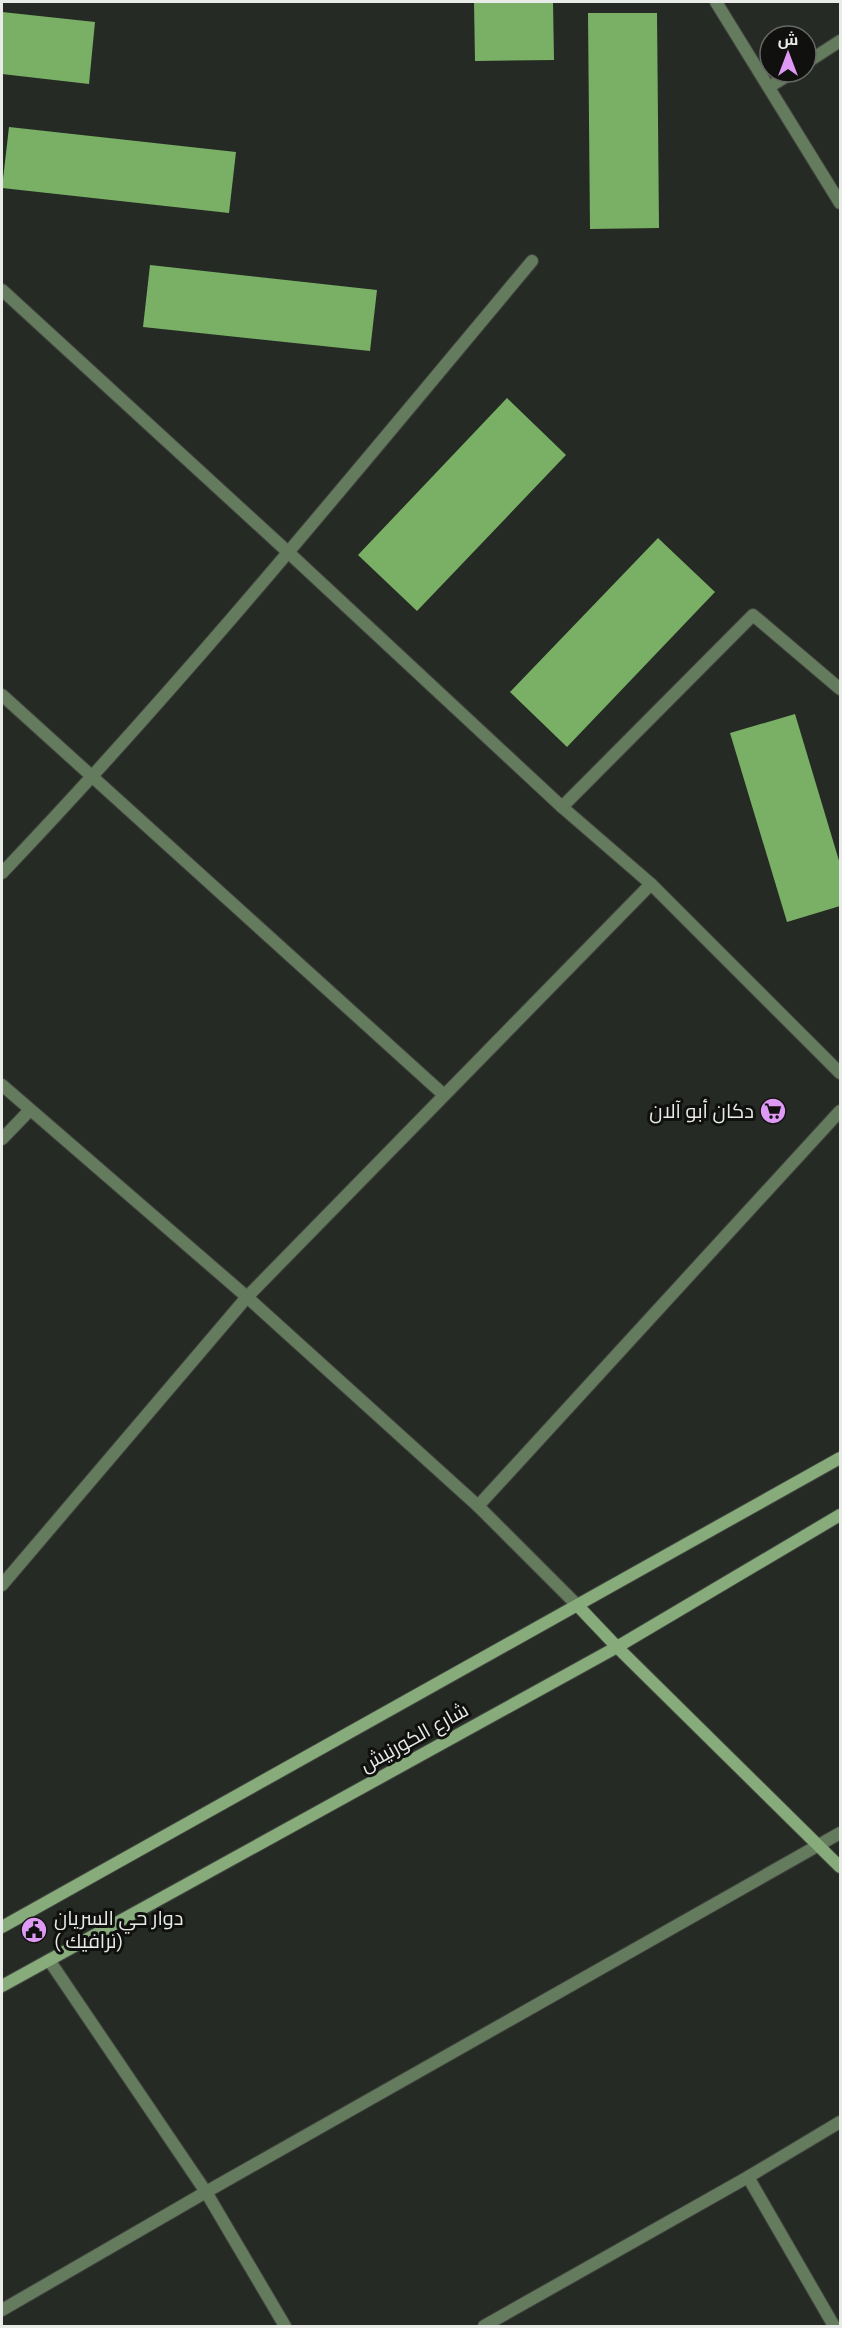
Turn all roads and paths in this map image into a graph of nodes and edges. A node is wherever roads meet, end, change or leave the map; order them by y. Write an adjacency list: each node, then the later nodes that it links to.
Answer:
1 (716, 2): 5 (street)
2 (840, 41): 3 (street)
3 (818, 55)
4 (774, 84): 5 (street)
5 (769, 87): 6 (street)
6 (840, 203)
7 (532, 261): 9 (street)
8 (2, 290): 9 (street)
9 (289, 553): 12 (street); 13 (street)
10 (840, 689): 13 (street)
11 (2, 695): 12 (street)
12 (92, 778): 14 (street); 18 (street)
13 (562, 807): 15 (street)
14 (2, 873)
15 (651, 884): 16 (street); 18 (street)
16 (840, 1073)
17 (2, 1085): 19 (street)
18 (444, 1095): 22 (street)
19 (30, 1110): 21 (street); 22 (street)
20 (840, 1111): 24 (street)
21 (2, 1139)
22 (247, 1297): 24 (street); 26 (street)
23 (840, 1458): 27 (street, شارع الكورنيش)
24 (478, 1506): 27 (street)
25 (840, 1515): 28 (street, شارع الكورنيش)
26 (2, 1585)
27 (578, 1606): 28 (street); 32 (street, شارع الكورنيش)
28 (617, 1647): 30 (street); 33 (street, شارع الكورنيش)
29 (840, 1833): 30 (street)
30 (818, 1847): 31 (street); 37 (street)
31 (840, 1867)
32 (2, 1926)
33 (49, 1960): 34 (street, شارع الكورنيش); 37 (street)
34 (2, 1986)
35 (840, 2122): 36 (street)
36 (748, 2177): 40 (street); 41 (street)
37 (206, 2192): 38 (street); 39 (street)
38 (2, 2310)
39 (285, 2326)
40 (484, 2326)
41 (834, 2326)

